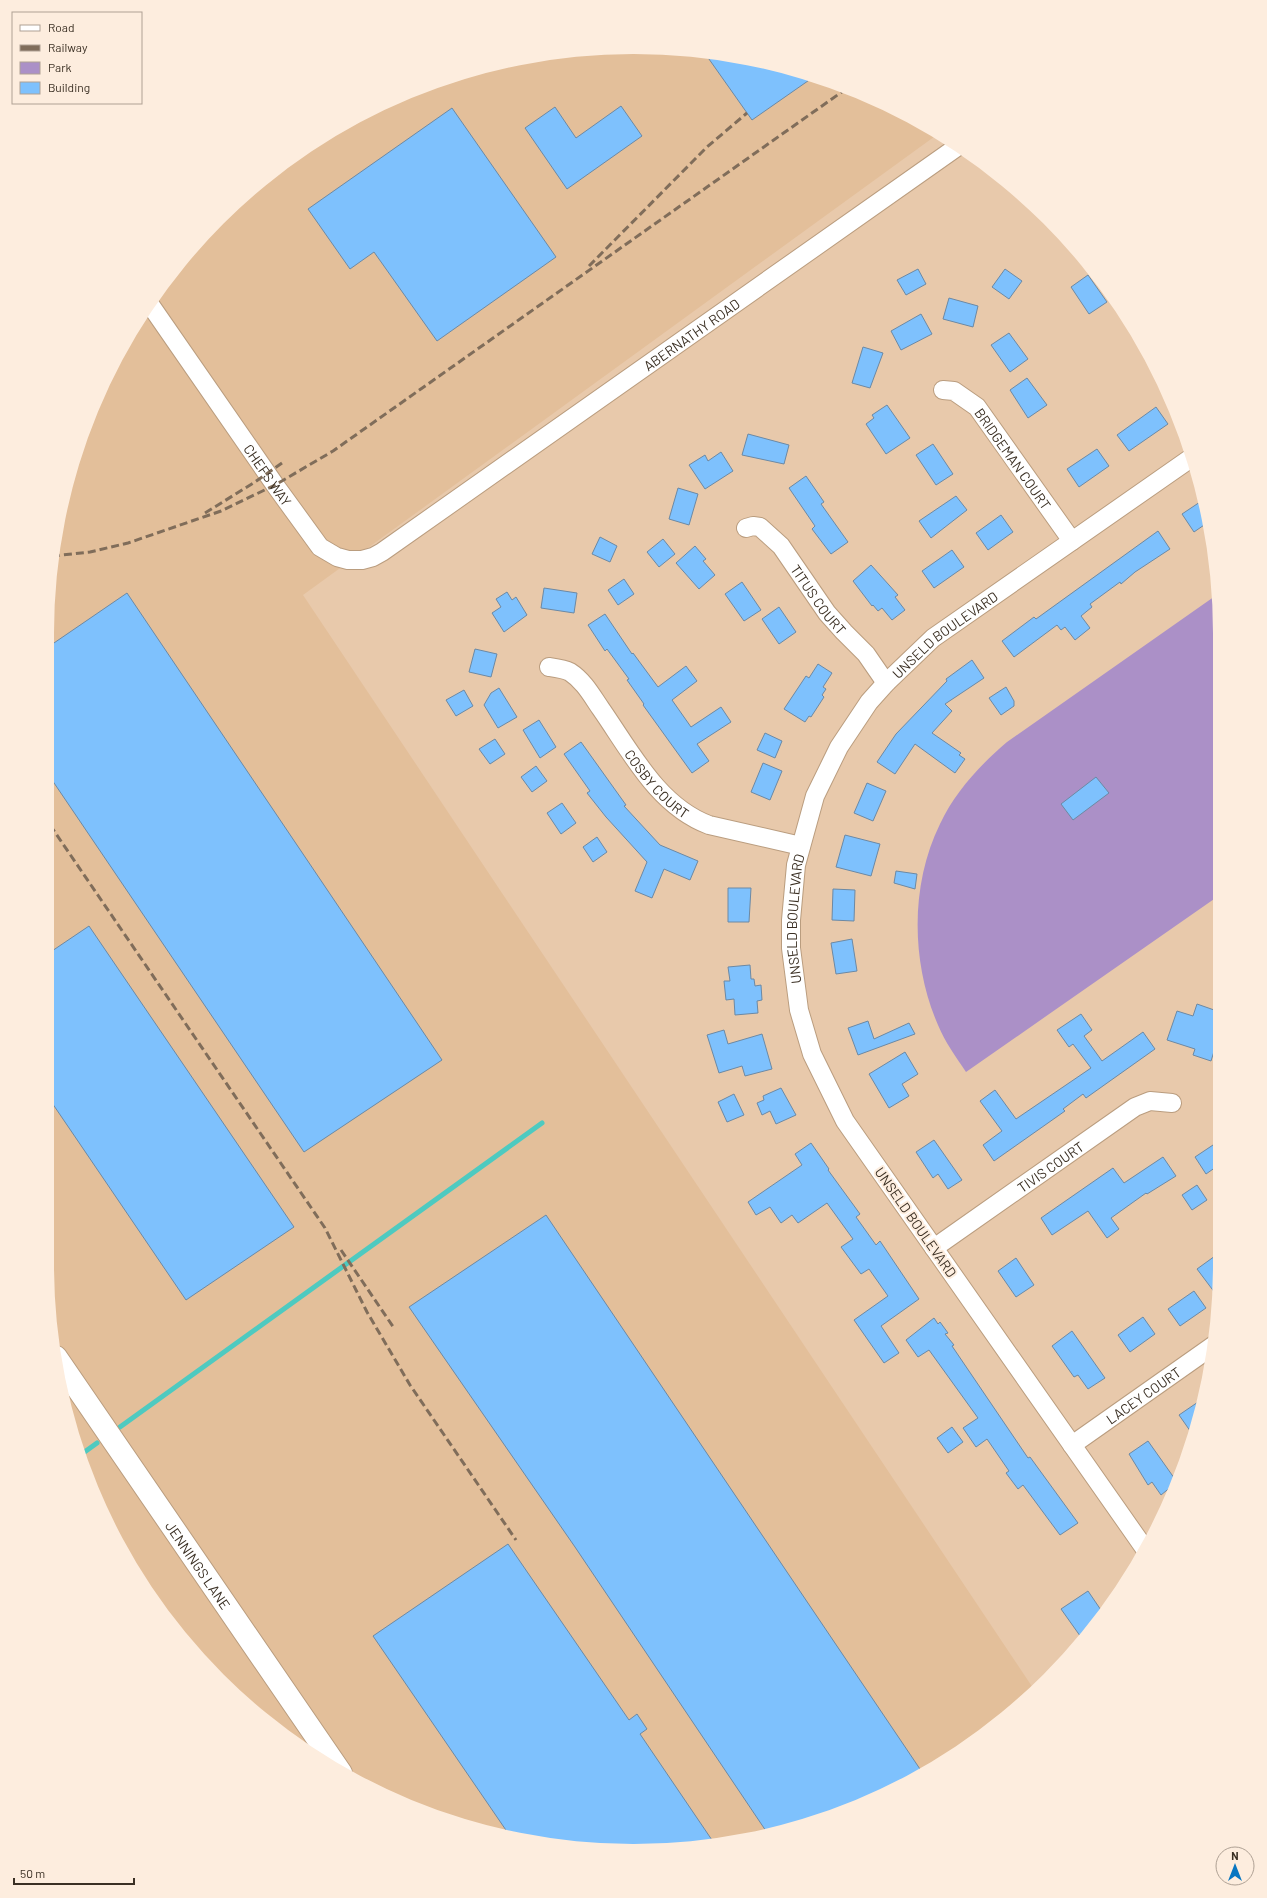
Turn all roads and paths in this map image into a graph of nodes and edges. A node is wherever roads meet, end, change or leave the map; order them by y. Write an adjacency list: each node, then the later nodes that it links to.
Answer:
1 (952, 150): 5 (street, ABERNATHY ROAD)
2 (154, 310): 5 (street, CHEFS WAY)
3 (943, 390): 7 (street, BRIDGEMAN COURT)
4 (1186, 461): 7 (street, UNSELD BOULEVARD)
5 (425, 522)
6 (746, 528): 9 (street, TITUS COURT)
7 (1072, 541): 9 (street, UNSELD BOULEVARD)
8 (550, 667): 10 (street, COSBY COURT)
9 (886, 683): 10 (street, UNSELD BOULEVARD)
10 (801, 846): 12 (street, UNSELD BOULEVARD)
11 (1172, 1104): 12 (street, TIVIS COURT)
12 (934, 1248): 15 (street, UNSELD BOULEVARD)
13 (1206, 1350): 15 (street, LACEY COURT)
14 (63, 1368): 17 (street, JENNINGS LANE)
15 (1072, 1445): 16 (street, UNSELD BOULEVARD)
16 (1141, 1543)
17 (330, 1757)

